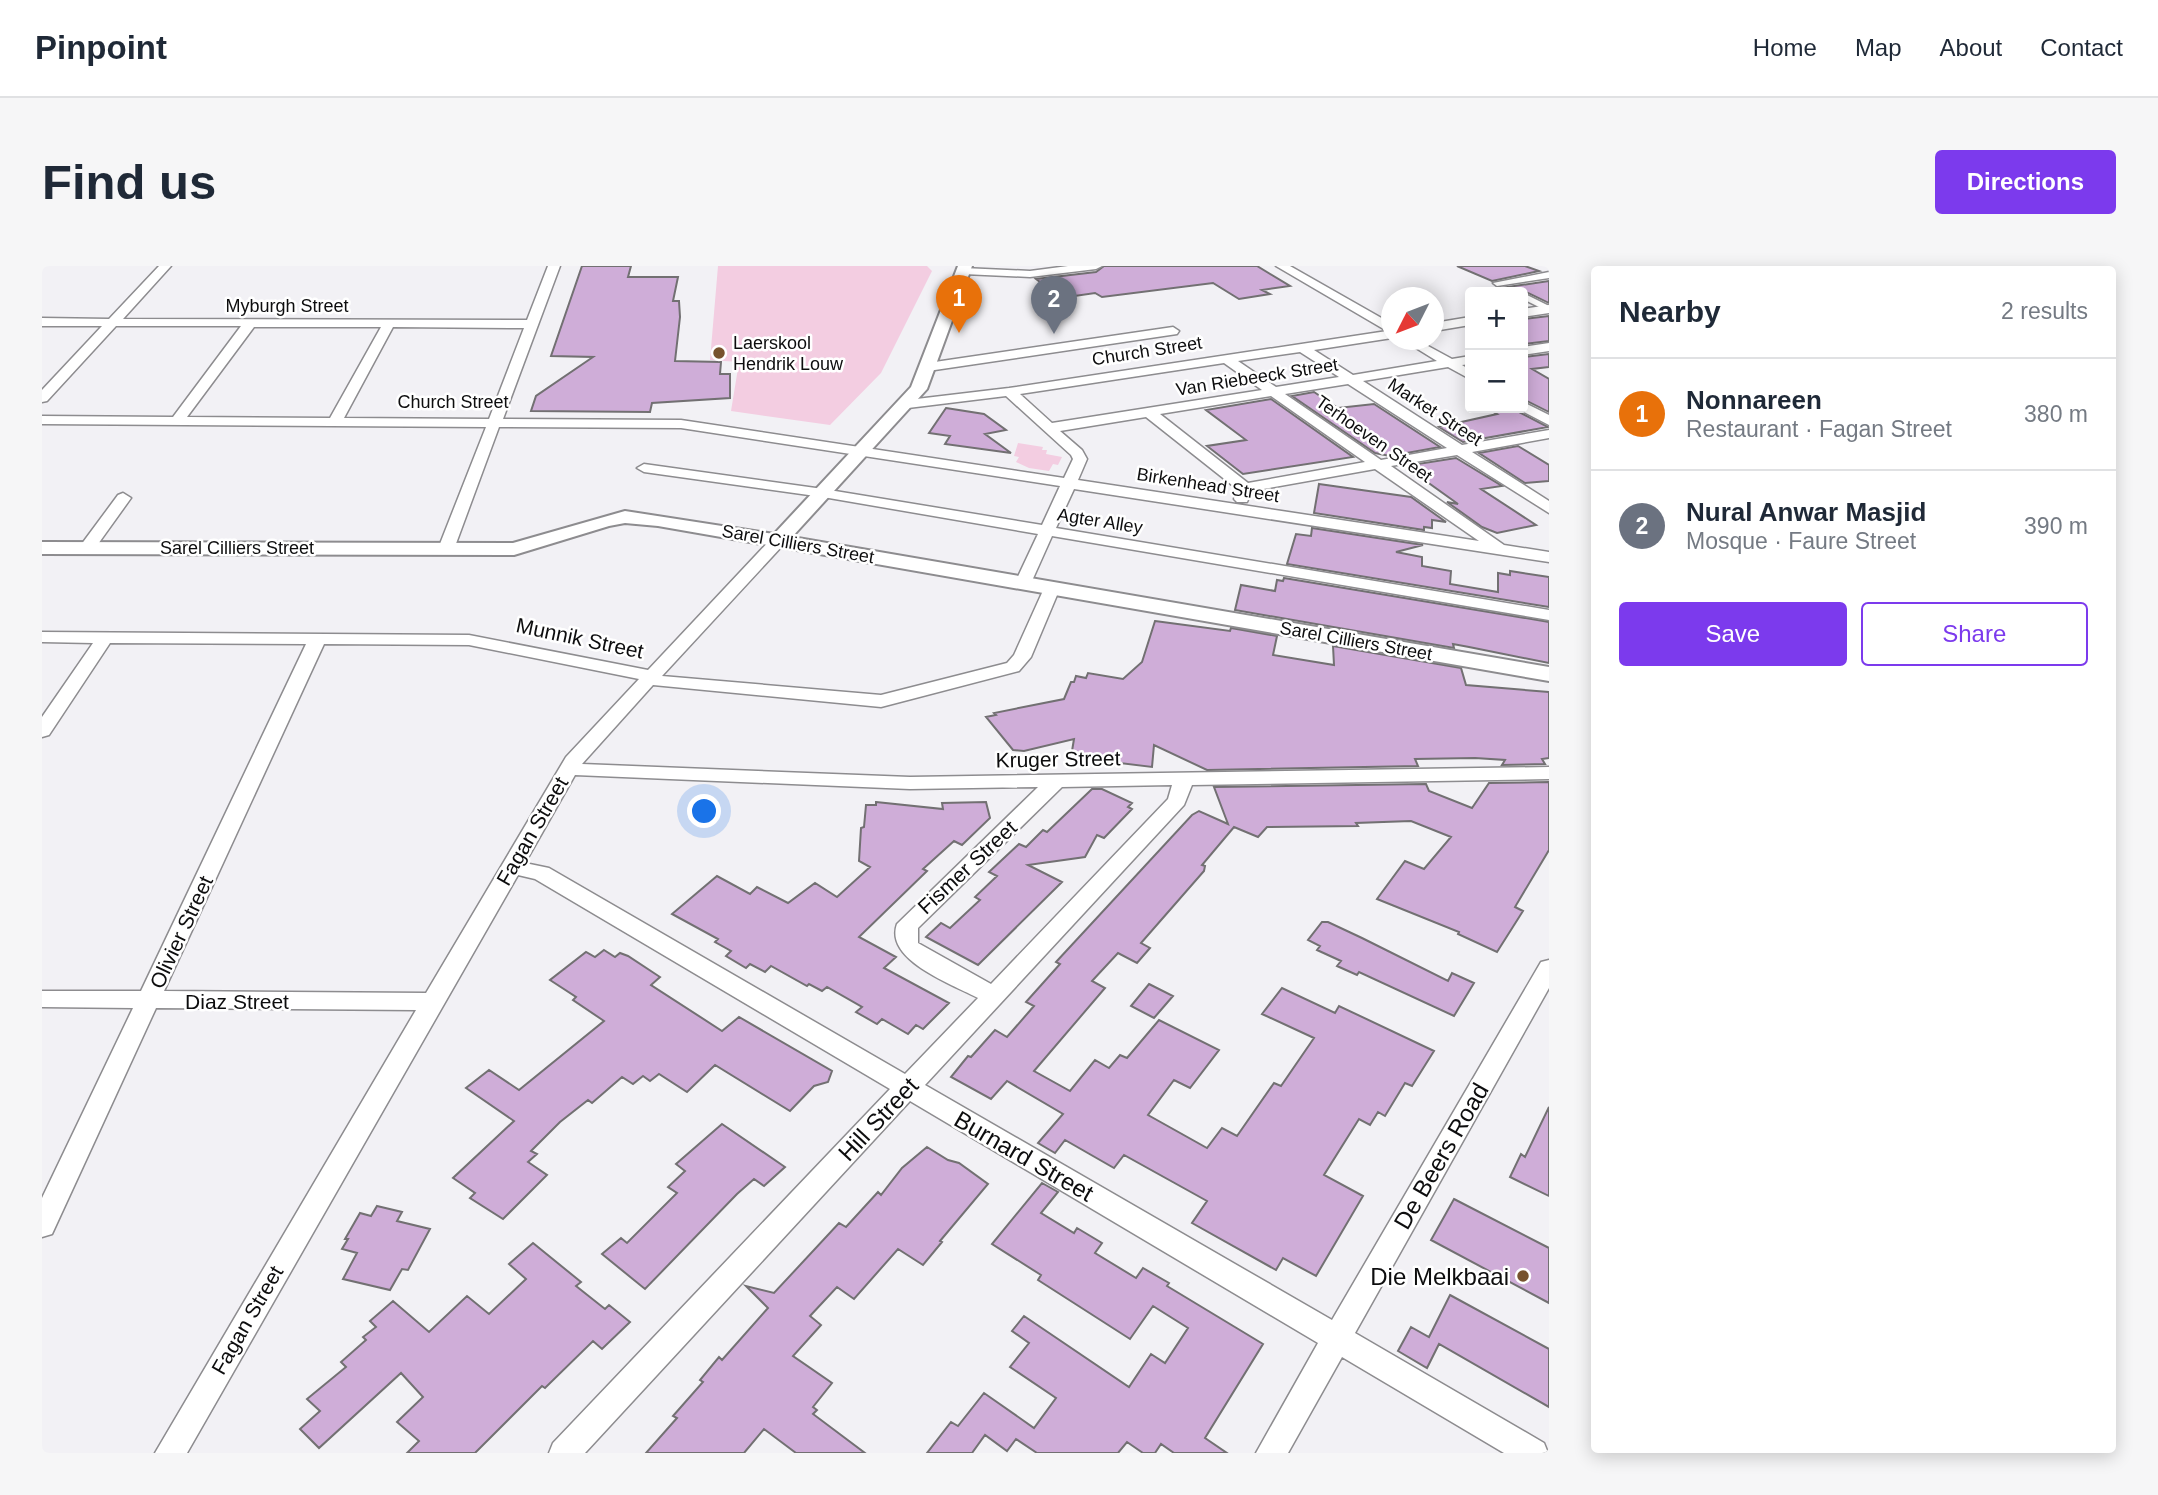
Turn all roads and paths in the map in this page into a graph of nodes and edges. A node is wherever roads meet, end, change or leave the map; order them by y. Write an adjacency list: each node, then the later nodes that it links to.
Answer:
1 (166, 266): 13 (street)
2 (554, 266): 16 (street)
3 (1096, 266): 5 (street)
4 (1282, 266): 17 (street)
5 (964, 269): 28 (street, Fagan Street)
6 (1549, 275): 7 (street)
7 (1505, 287)
8 (1528, 298): 9 (street)
9 (1549, 309): 10 (street)
10 (1528, 312)
11 (42, 322): 13 (street, Myburgh Street)
12 (1465, 322): 18 (street)
13 (110, 323): 14 (street, Myburgh Street); 33 (street)
14 (250, 323): 15 (street, Myburgh Street); 38 (street)
15 (389, 324): 16 (street, Myburgh Street); 39 (street)
16 (532, 324): 41 (street)
17 (1381, 325)
18 (1444, 325)
19 (1173, 331): 28 (street)
20 (1381, 333): 21 (street, Church Street)
21 (1301, 347): 25 (street, Church Street); 30 (street, Market Street)
22 (1549, 347): 24 (street)
23 (1427, 350): 27 (street)
24 (1528, 350)
25 (1226, 359): 31 (street, Church Street); 32 (street, Terhoeven Street)
26 (1465, 361): 27 (street, Van Riebeeck Street)
27 (1450, 363): 29 (street); 30 (street, Van Riebeeck Street)
28 (928, 367): 34 (street, Fagan Street)
29 (1465, 372)
30 (1350, 380): 32 (street, Van Riebeeck Street); 44 (street, Market Street)
31 (1009, 392): 34 (street, Church Street); 42 (street)
32 (1273, 392): 36 (street, Van Riebeeck Street); 46 (street, Terhoeven Street)
33 (42, 398)
34 (908, 404): 45 (street, Fagan Street)
35 (1528, 409): 40 (street)
36 (1149, 412): 42 (street, Van Riebeeck Street); 49 (street)
37 (42, 421): 38 (street, Church Street)
38 (177, 421): 39 (street, Church Street)
39 (335, 421): 41 (street, Church Street)
40 (1549, 421)
41 (496, 422): 45 (street, Church Street); 58 (street)
42 (1050, 428): 48 (street)
43 (1549, 434): 44 (street)
44 (1460, 450): 46 (street); 52 (street, Market Street)
45 (861, 451): 48 (street, Birkenhead Street); 50 (street, Fagan Street)
46 (1377, 464): 49 (street); 59 (street, Terhoeven Street)
47 (644, 468): 50 (street, Agter Alley)
48 (1068, 483): 53 (street, Birkenhead Street); 54 (street)
49 (1245, 488): 53 (street)
50 (823, 493): 54 (street, Agter Alley); 55 (street, Fagan Street)
51 (122, 498): 57 (street)
52 (1549, 508)
53 (1239, 509): 59 (street, Birkenhead Street)
54 (1047, 532): 61 (street); 63 (street, Agter Alley)
55 (778, 541): 58 (street, Sarel Cilliers Street); 61 (street, Sarel Cilliers Street); 68 (street, Fagan Street)
56 (42, 548): 57 (street, Sarel Cilliers Street)
57 (87, 548): 58 (street, Sarel Cilliers Street)
58 (446, 549)
59 (1502, 550): 60 (street, Birkenhead Street)
60 (1549, 557)
61 (1023, 583): 62 (street, Sarel Cilliers Street)
62 (1052, 588): 67 (street, Sarel Cilliers Street); 68 (street, Munnik Street)
63 (1549, 615)
64 (42, 637): 65 (street, Munnik Street)
65 (105, 637): 66 (street, Munnik Street); 69 (street)
66 (317, 638): 68 (street, Munnik Street); 78 (street, Olivier Street)
67 (1549, 674)
68 (650, 677): 70 (street, Fagan Street)
69 (42, 731)
70 (569, 769): 73 (street, Kruger Street); 74 (street, Fagan Street)
71 (1549, 773): 72 (street, Kruger Street)
72 (1181, 780): 73 (street, Kruger Street); 76 (street, Hill Street)
73 (1055, 782): 76 (street, Fismer Street)
74 (511, 867): 79 (street, Fagan Street); 80 (street, Burnard Street)
75 (1549, 968): 82 (street, De Beers Road)
76 (994, 996): 80 (street, Hill Street)
77 (42, 999): 78 (street, Diaz Street)
78 (149, 1000): 79 (street, Diaz Street); 81 (street, Olivier Street)
79 (432, 1002): 83 (street, Fagan Street)
80 (907, 1088): 82 (street, Burnard Street); 84 (street, Hill Street)
81 (42, 1226)
82 (1336, 1338): 85 (street, De Beers Road); 86 (street, Burnard Street)
83 (170, 1453)
84 (564, 1453)
85 (1271, 1453)
86 (1533, 1453)

